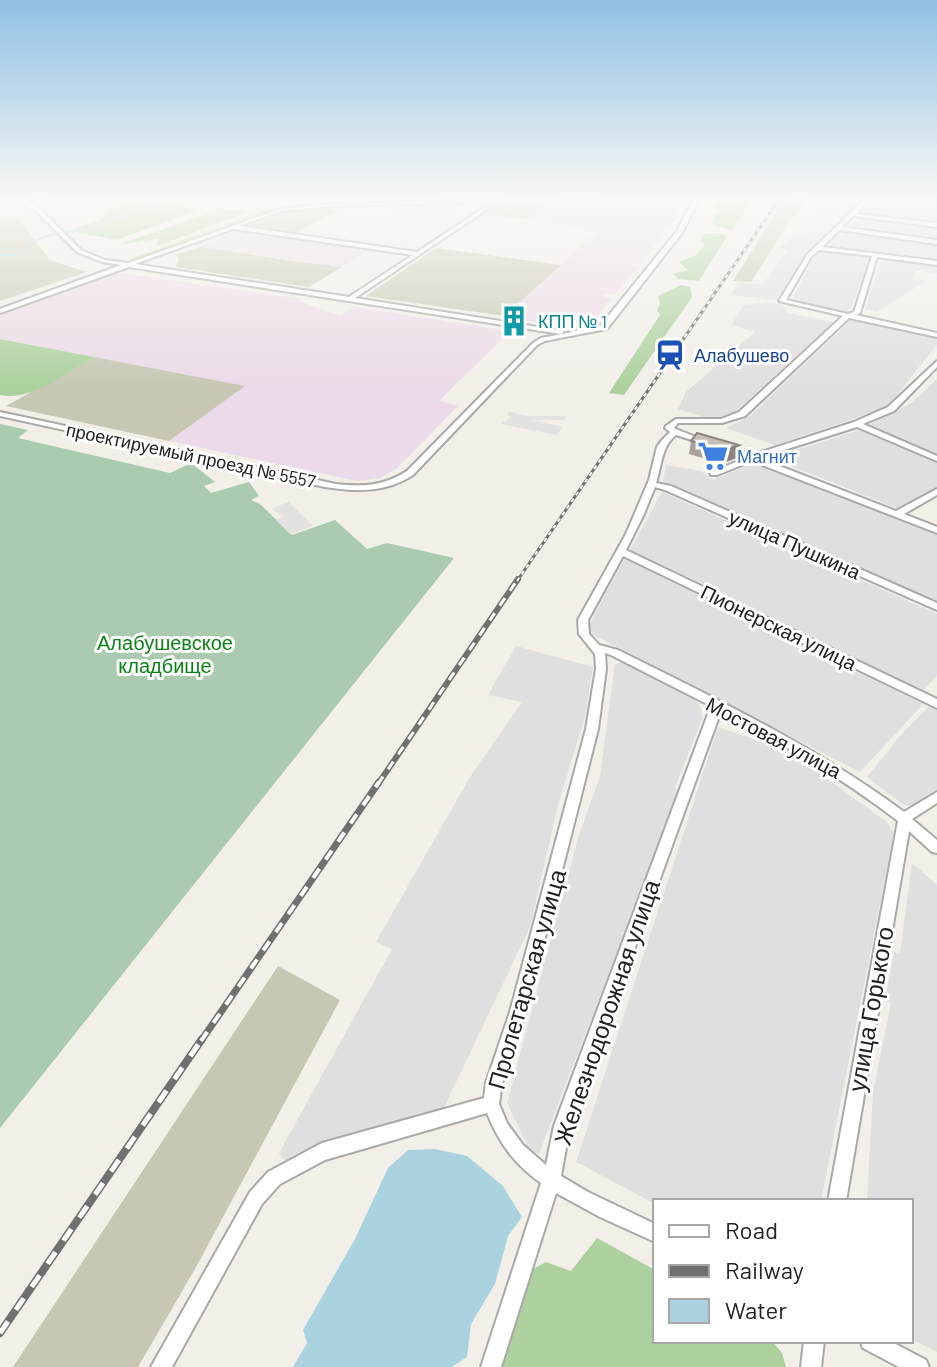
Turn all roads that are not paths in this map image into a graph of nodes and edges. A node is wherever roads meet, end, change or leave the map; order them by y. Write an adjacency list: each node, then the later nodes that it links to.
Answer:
1 (110, 261): 7 (street)
2 (136, 261): 7 (street)
3 (408, 261): 8 (street)
4 (657, 261): 12 (street)
5 (806, 261): 10 (street)
6 (873, 261): 10 (street)
7 (125, 265): 8 (street); 9 (street)
8 (350, 299): 11 (street)
9 (0, 311)
10 (847, 316): 13 (street); 18 (street)
11 (536, 328): 12 (street); 14 (street)
12 (573, 334): 14 (street)
13 (937, 335)
14 (535, 344): 16 (street, проектируемый проезд № 5557)
15 (937, 363): 17 (street)
16 (0, 414)
17 (857, 424): 19 (street); 20 (street)
18 (675, 432): 19 (street); 22 (street)
19 (756, 457): 21 (street); 24 (street)
20 (937, 459)
21 (714, 473)
22 (652, 484): 26 (street); 27 (street, улица Пушкина)
23 (937, 492): 24 (street)
24 (897, 514): 25 (street)
25 (937, 530)
26 (620, 551): 28 (street, Пролетарская улица); 29 (street, Пионерская улица)
27 (937, 607)
28 (596, 648): 30 (street, Мостовая улица); 34 (street, Пролетарская улица)
29 (937, 704)
30 (717, 706): 32 (street, Мостовая улица); 35 (street, Железнодорожная улица)
31 (937, 797): 32 (street)
32 (905, 817): 33 (street, Мостовая улица); 36 (street, улица Горького)
33 (937, 848)
34 (491, 1104): 35 (street); 40 (street, Пролетарская улица)
35 (551, 1181): 37 (street); 41 (street, Железнодорожная улица)
36 (837, 1199)
37 (653, 1232)
38 (814, 1343): 42 (street)
39 (874, 1343): 43 (street)
40 (161, 1367)
41 (491, 1367)
42 (811, 1367)
43 (919, 1367)

